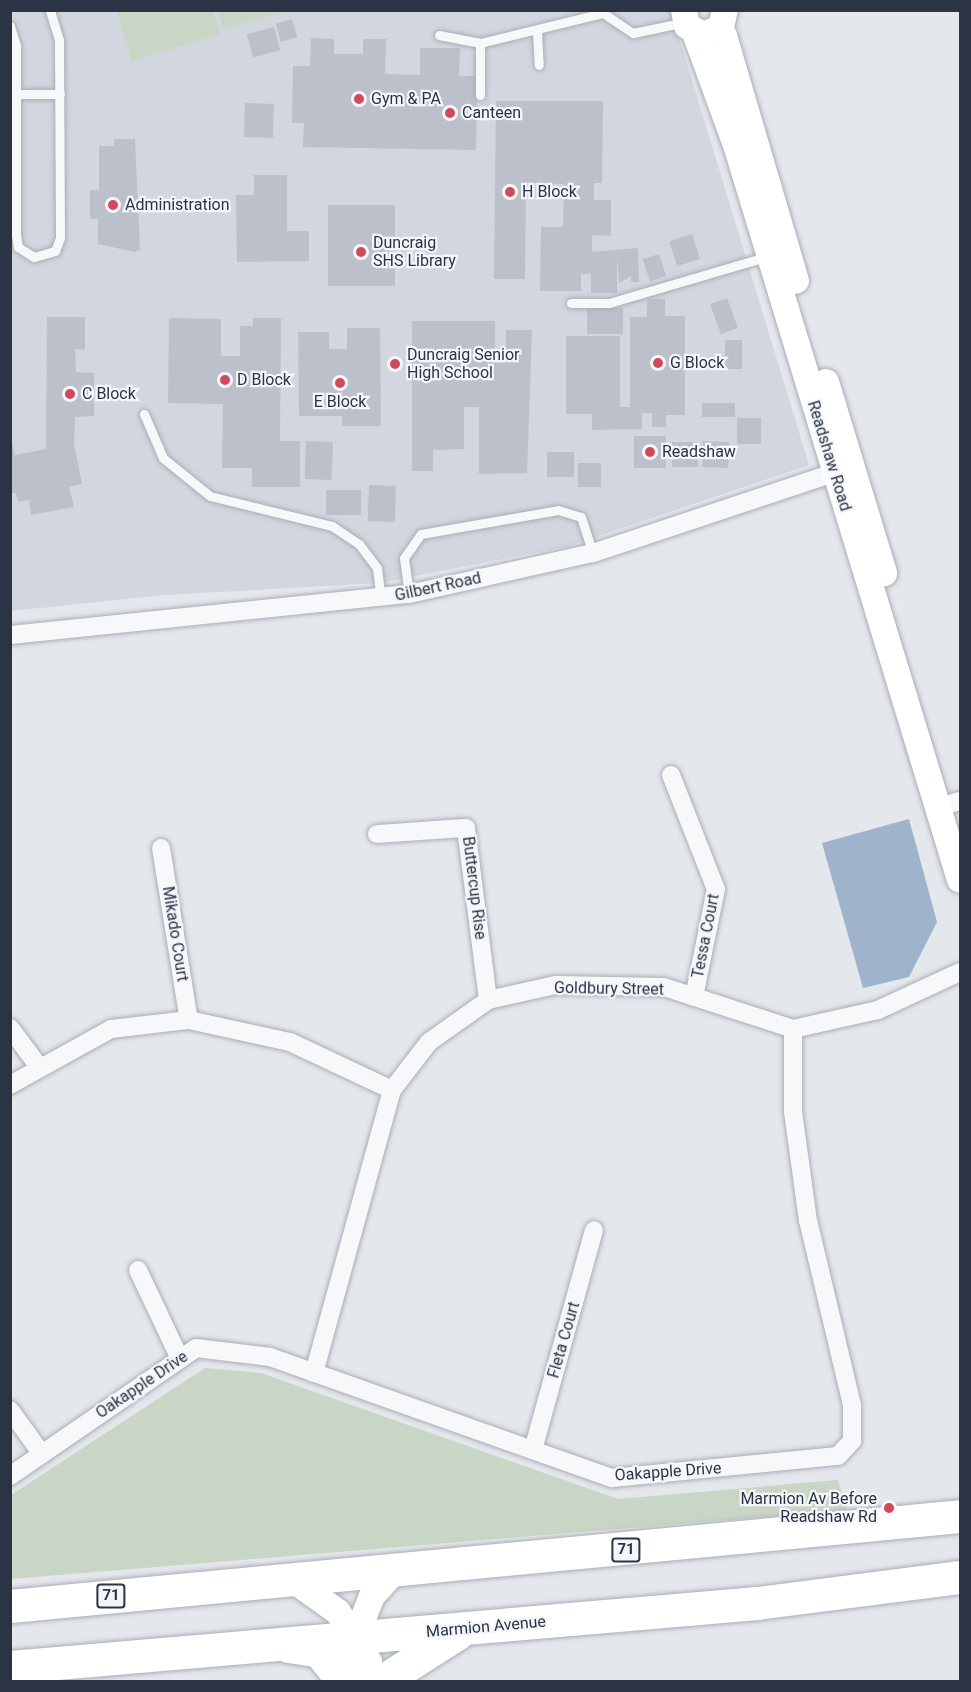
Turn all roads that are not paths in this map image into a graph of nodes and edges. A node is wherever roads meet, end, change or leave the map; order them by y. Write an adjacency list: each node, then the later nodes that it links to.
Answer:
1 (50, 10): 9 (lane)
2 (710, 19): 4 (lane); 11 (street, Readshaw Road)
3 (10, 26): 8 (lane)
4 (537, 31): 6 (lane); 7 (lane)
5 (439, 35): 6 (lane)
6 (480, 43): 10 (lane)
7 (539, 65)
8 (14, 94): 9 (lane); 9 (lane)
9 (60, 94)
10 (480, 96)
11 (778, 253): 12 (lane); 14 (street, Readshaw Road)
12 (571, 303)
13 (144, 414): 17 (lane)
14 (842, 470): 15 (street, Gilbert Road); 20 (street, Readshaw Road)
15 (593, 553): 16 (street, Gilbert Road); 16 (lane)
16 (409, 594): 17 (street, Gilbert Road)
17 (381, 599): 18 (street, Gilbert Road)
18 (10, 635)
19 (671, 775): 25 (street, Tessa Court)
20 (954, 808): 23 (street, Readshaw Road)
21 (377, 834): 26 (street, Buttercup Rise)
22 (161, 848): 27 (street, Mikado Court)
23 (960, 880)
24 (960, 972): 29 (street)
25 (694, 997): 26 (street, Goldbury Street); 29 (street, Goldbury Street)
26 (488, 1000): 32 (street, Goldbury Street)
27 (189, 1020): 30 (street); 32 (street)
28 (10, 1028): 30 (street)
29 (793, 1029): 38 (street, Oakapple Drive)
30 (40, 1068): 31 (street)
31 (10, 1085)
32 (392, 1090): 36 (street, Goldbury Street)
33 (594, 1230): 38 (street, Fleta Court)
34 (138, 1270): 35 (street)
35 (180, 1359): 36 (street, Oakapple Drive); 39 (street, Oakapple Drive)
36 (314, 1373): 38 (street, Oakapple Drive)
37 (10, 1410): 39 (street)
38 (533, 1450)
39 (42, 1454): 40 (street, Oakapple Drive)
40 (10, 1476)
41 (960, 1516): 42 (highway, 71)
42 (396, 1569): 44 (highway, 71); 47 (street)
43 (960, 1577): 46 (highway, Marmion Avenue)
44 (290, 1578): 45 (highway, 71); 47 (street)
45 (10, 1606)
46 (468, 1628): 47 (highway, Marmion Avenue); 53 (highway)
47 (354, 1639): 48 (highway, Marmion Avenue); 51 (street); 52 (street)
48 (263, 1648): 49 (highway, Marmion Avenue); 50 (street)
49 (10, 1667)
50 (340, 1682)
51 (346, 1682)
52 (371, 1682)
53 (381, 1682)

